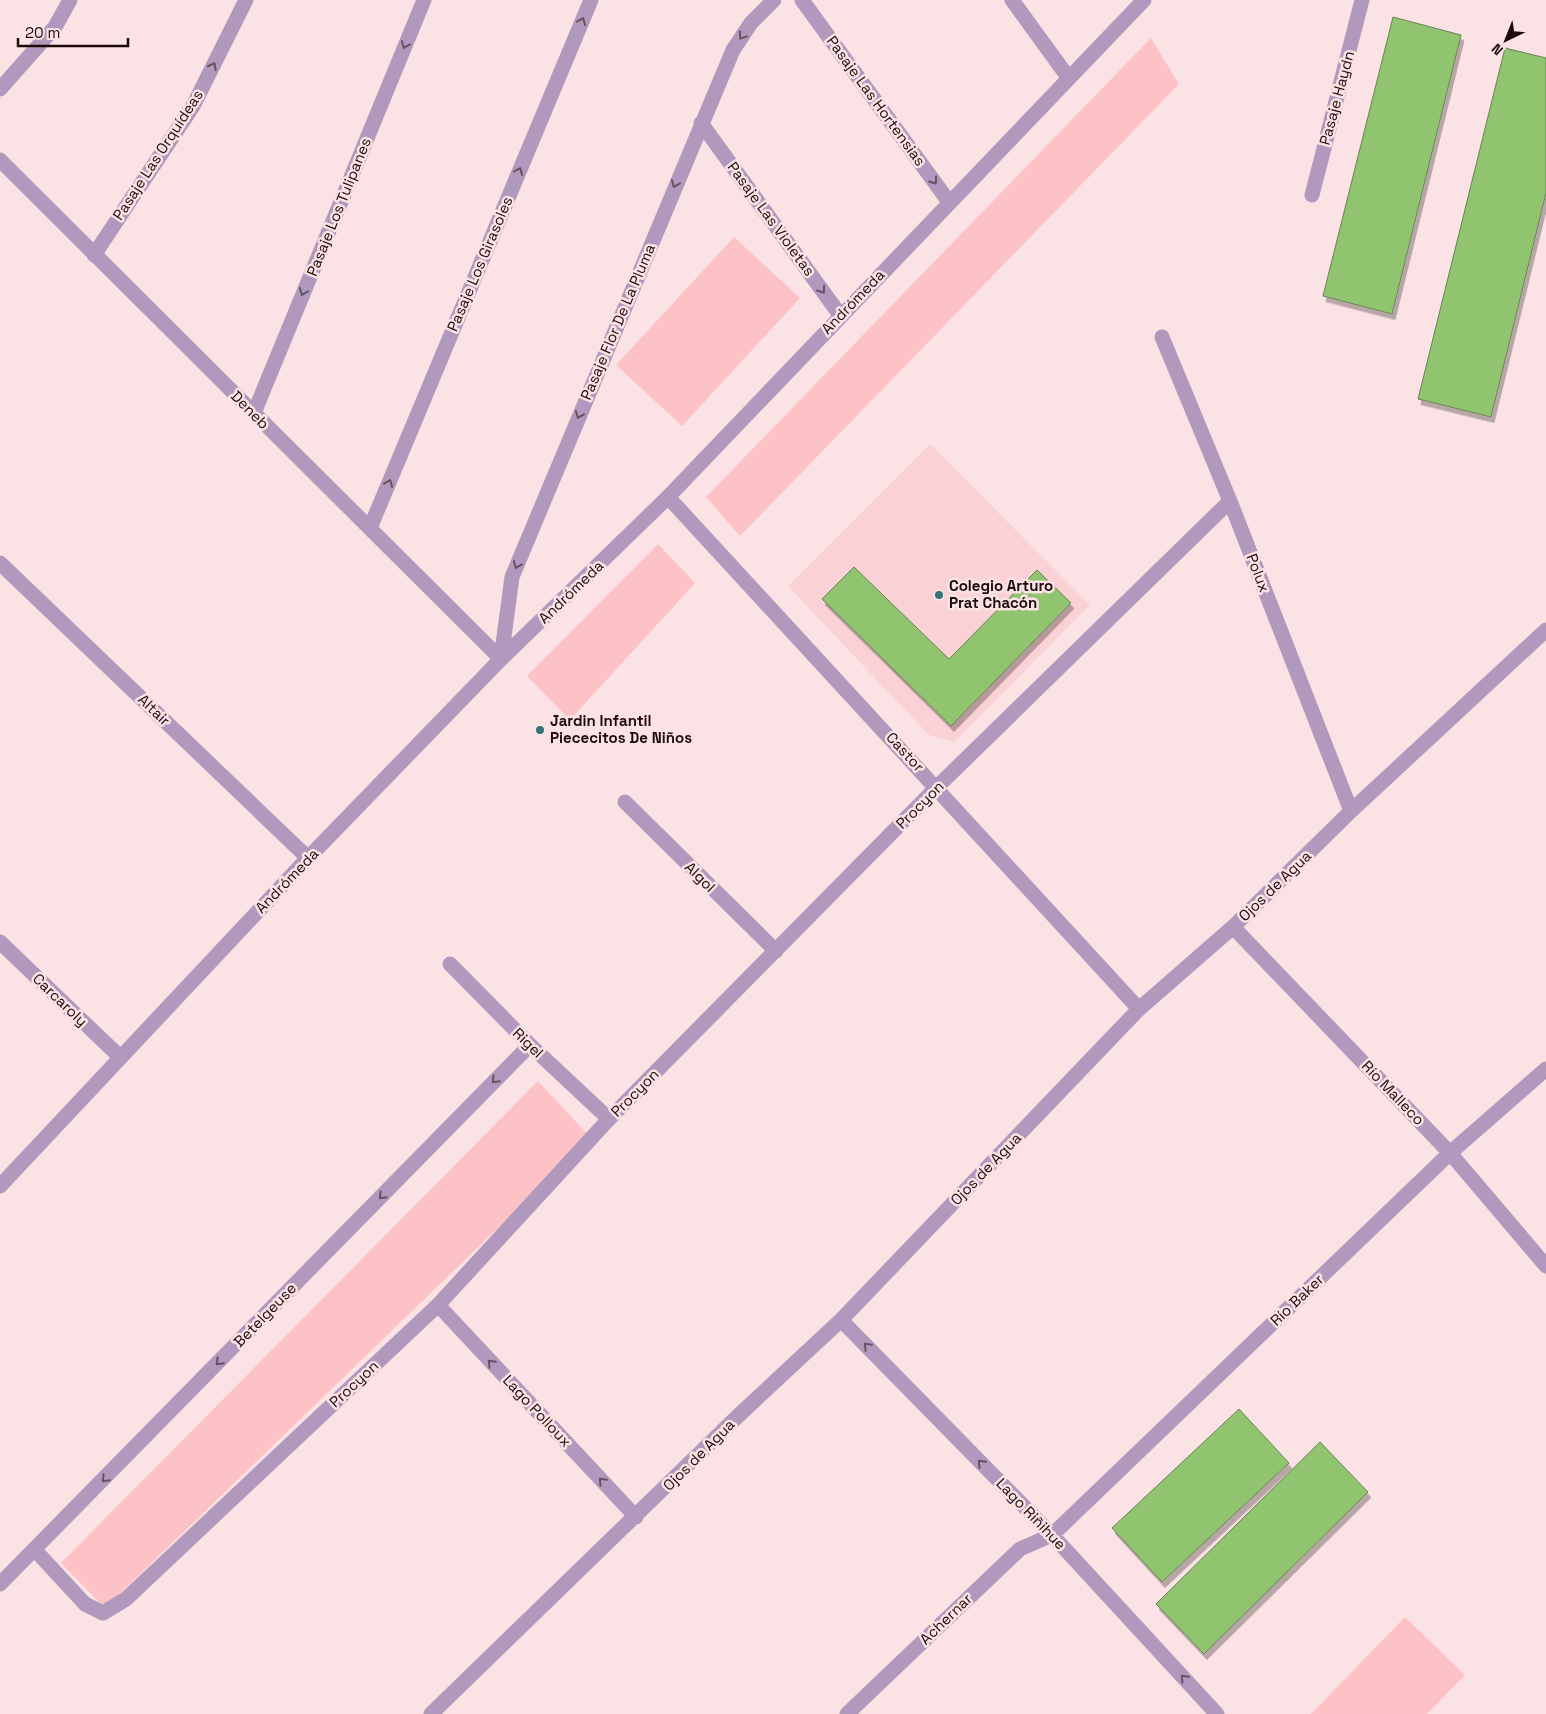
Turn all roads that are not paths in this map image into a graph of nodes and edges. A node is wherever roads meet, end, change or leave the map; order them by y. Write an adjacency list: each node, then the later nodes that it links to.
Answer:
1 (70, 0): 11 (street)
2 (246, 0): 16 (street, Pasaje Las Orquídeas, one-way to 2)
3 (424, 0): 19 (street, Pasaje Los Tulipanes, one-way to 19)
4 (591, 0): 22 (street, Pasaje Los Girasoles, one-way to 4)
5 (774, 0): 12 (street, Pasaje Flor De La Pluma, one-way to 12)
6 (802, 0): 15 (street, Pasaje Las Hortensias, one-way to 15)
7 (1012, 0): 10 (street)
8 (1144, 0): 10 (street, Andrómeda)
9 (1362, 0): 14 (street, Pasaje Haydn)
10 (1068, 77): 15 (street, Andrómeda)
11 (0, 89)
12 (701, 123): 17 (street, Pasaje Las Violetas, one-way to 17); 25 (street, Pasaje Flor De La Pluma, one-way to 25)
13 (0, 160): 16 (street, Deneb)
14 (1312, 195)
15 (949, 202): 17 (street, Andrómeda)
16 (94, 255): 19 (street, Deneb)
17 (840, 315): 20 (street, Andrómeda)
18 (1162, 337): 21 (street, Polux)
19 (254, 413): 22 (street, Deneb)
20 (668, 497): 25 (street, Andrómeda); 26 (street, Castor)
21 (1230, 501): 26 (street, Procyon); 28 (street, Polux)
22 (370, 528): 25 (street, Deneb)
23 (0, 563): 29 (street, Altair)
24 (1546, 630): 28 (street, Ojos de Agua)
25 (501, 660): 29 (street, Andrómeda)
26 (937, 787): 32 (street, Procyon); 34 (street, Castor)
27 (625, 802): 32 (street, Algol)
28 (1351, 811): 30 (street, Ojos de Agua)
29 (308, 858): 36 (street, Andrómeda)
30 (1233, 927): 34 (street, Ojos de Agua); 39 (street, Río Malleco)
31 (0, 942): 36 (street, Carcaroly)
32 (776, 951): 38 (street, Procyon)
33 (450, 964): 35 (street, Rigel)
34 (1139, 1009): 43 (street, Ojos de Agua)
35 (530, 1045): 38 (street, Rigel); 46 (street, Betelgeuse, one-way to 46)
36 (120, 1057): 40 (street, Andrómeda)
37 (1546, 1069): 39 (street, Río Baker)
38 (609, 1119): 42 (street, Procyon)
39 (1450, 1153): 41 (street, Río Malleco); 45 (street, Río Baker)
40 (0, 1186)
41 (1546, 1266)
42 (438, 1305): 44 (street, Lago Polloux, one-way to 42); 46 (street, Procyon)
43 (841, 1320): 44 (street, Ojos de Agua); 45 (street, Lago Riñihue, one-way to 43)
44 (636, 1517): 48 (street, Ojos de Agua)
45 (1052, 1535): 49 (street, Achernar); 50 (street, Lago Riñihue, one-way to 45)
46 (35, 1550): 47 (street, Betelgeuse)
47 (0, 1584)
48 (431, 1714)
49 (846, 1714)
50 (1217, 1714)

